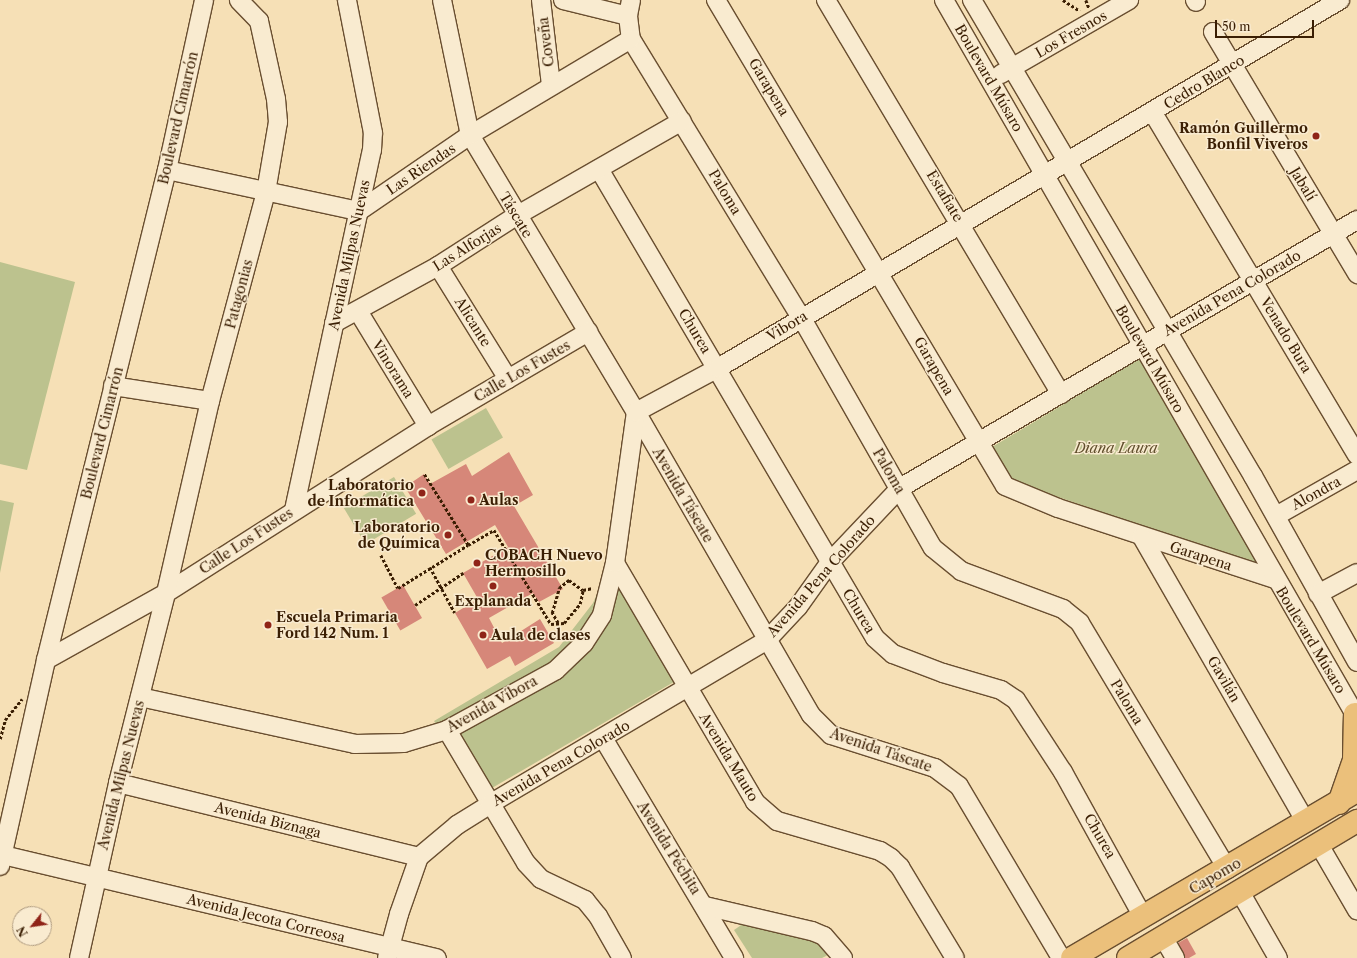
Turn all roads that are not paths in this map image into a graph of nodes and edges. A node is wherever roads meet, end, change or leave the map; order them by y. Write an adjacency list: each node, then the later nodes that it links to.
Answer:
1 (204, 0): 25 (street, Boulevard Cimarrón)
2 (239, 0): 27 (street, Patagonias)
3 (348, 0): 28 (street, Avenida Milpas Nuevas)
4 (442, 0): 22 (street, Táscate)
5 (541, 0): 19 (street, Coveña)
6 (563, 0): 13 (street)
7 (716, 0): 34 (street, Garapena)
8 (826, 0): 31 (street, Estafiate)
9 (944, 0): 18 (street, Boulevard Músaro)
10 (972, 0): 17 (street, Boulevard Músaro)
11 (1129, 0): 17 (street, Los Fresnos)
12 (1340, 0): 16 (street, Cedro Blanco)
13 (629, 8): 15 (street, Paloma)
14 (1213, 32): 16 (street, Jabalí)
15 (631, 39): 19 (street, Las Riendas); 21 (street, Paloma)
16 (1232, 65): 20 (street, Cedro Blanco); 32 (street, Jabalí)
17 (1012, 68): 18 (street, Los Fresnos); 23 (street, Boulevard Músaro)
18 (991, 80): 26 (street, Boulevard Músaro)
19 (551, 85): 22 (street, Las Riendas)
20 (1153, 113): 23 (street, Cedro Blanco); 36 (street, Venado Bura)
21 (682, 121): 24 (street, Las Alforjas); 38 (street, Paloma)
22 (470, 135): 28 (street, Las Riendas); 29 (street, Táscate)
23 (1068, 162): 26 (street, Vibora); 40 (street, Boulevard Músaro)
24 (599, 169): 29 (street, Las Alforjas); 43 (street, Churea)
25 (167, 170): 27 (street); 45 (street, Boulevard Cimarrón)
26 (1046, 175): 31 (street, Vibora); 42 (street, Boulevard Músaro)
27 (266, 192): 28 (street); 47 (street, Patagonias)
28 (359, 211): 39 (street, Avenida Milpas Nuevas)
29 (516, 216): 33 (street, Las Alforjas); 41 (street, Táscate)
30 (1357, 220): 32 (street, Avenida Pena Colorado)
31 (962, 224): 34 (street, Vibora); 46 (street, Estafiate)
32 (1333, 234): 35 (street, Jabalí); 36 (street, Avenida Pena Colorado)
33 (438, 266): 37 (street, Las Alforjas); 44 (street, Alicante)
34 (880, 272): 38 (street, Vibora); 50 (street, Garapena)
35 (1357, 274)
36 (1254, 281): 40 (street, Avenida Pena Colorado); 51 (street, Venado Bura)
37 (358, 312): 39 (street, Las Alforjas); 49 (street, Vinorama)
38 (801, 317): 43 (street, Vibora); 53 (street, Paloma)
39 (334, 323): 54 (street, Avenida Milpas Nuevas)
40 (1167, 330): 42 (street, Avenida Pena Colorado); 55 (street, Boulevard Músaro)
41 (588, 332): 44 (street, Calle Los Fustes); 48 (street, Táscate)
42 (1142, 345): 46 (street, Avenida Pena Colorado); 60 (street, Boulevard Músaro)
43 (718, 368): 48 (street, Vibora); 57 (street, Churea)
44 (508, 379): 49 (street, Calle Los Fustes)
45 (113, 386): 47 (street); 64 (street, Boulevard Cimarrón)
46 (1061, 394): 50 (street, Avenida Pena Colorado)
47 (210, 401): 61 (street, Patagonias)
48 (636, 412): 58 (street); 63 (street, Avenida Táscate)
49 (428, 426): 54 (street, Calle Los Fustes)
50 (978, 442): 53 (street, Avenida Pena Colorado); 56 (street, Garapena)
51 (1357, 455)
52 (1357, 470): 55 (street, Alondra)
53 (900, 488): 57 (street, Avenida Pena Colorado); 80 (street, Paloma)
54 (294, 510): 61 (street, Calle Los Fustes)
55 (1276, 516): 62 (street, Boulevard Músaro)
56 (1142, 537): 60 (street, Garapena); 75 (street, Gavilán)
57 (830, 562): 63 (street, Avenida Pena Colorado); 85 (street, Churea)
58 (615, 563): 66 (street, Avenida Mauto); 69 (street, Avenida Víbora)
59 (1357, 573): 62 (street)
60 (1275, 579): 68 (street, Boulevard Músaro)
61 (166, 593): 64 (street, Calle Los Fustes); 67 (street, Avenida Milpas Nuevas)
62 (1318, 594): 65 (street, Boulevard Músaro)
63 (767, 640): 66 (street, Avenida Pena Colorado); 94 (street, Avenida Táscate)
64 (46, 660): 79 (street, Boulevard Cimarrón)
65 (1357, 662)
66 (688, 689): 70 (street, Avenida Pena Colorado); 93 (street, Avenida Mauto)
67 (140, 698): 69 (street, Avenida Víbora); 71 (street, Avenida Milpas Nuevas)
68 (1356, 716): 72 (main road)
69 (447, 730): 73 (street)
70 (603, 738): 73 (street, Avenida Pena Colorado); 83 (street, Avenida Péchita)
71 (118, 783): 78 (street, Avenida Biznaga); 81 (street, Avenida Milpas Nuevas)
72 (1348, 797): 75 (main road, Capomo)
73 (490, 804): 78 (street, Avenida Pena Colorado); 90 (street)
74 (1357, 820): 76 (main road, Capomo)
75 (1306, 822): 80 (main road, Capomo)
76 (1347, 831): 77 (main road, Capomo)
77 (1318, 843): 82 (main road, Capomo); 84 (street)
78 (419, 857): 87 (street)
79 (2, 861): 81 (street, Avenida Jecota Correosa)
80 (1227, 869): 85 (main road, Capomo)
81 (96, 877): 87 (street, Avenida Jecota Correosa); 88 (street, Avenida Milpas Nuevas)
82 (1239, 890): 86 (main road, Capomo); 98 (street)
83 (705, 906): 91 (street, Avenida Péchita); 92 (street)
84 (1357, 910)
85 (1143, 918): 95 (main road, Capomo)
86 (1163, 937): 96 (main road, Capomo); 97 (street)
87 (389, 953): 89 (street, Avenida Jecota Correosa)
88 (79, 958)
89 (437, 958)
90 (622, 958)
91 (734, 958)
92 (843, 958)
93 (955, 958)
94 (1061, 958)
95 (1072, 958)
96 (1128, 958)
97 (1175, 958)
98 (1278, 958)

